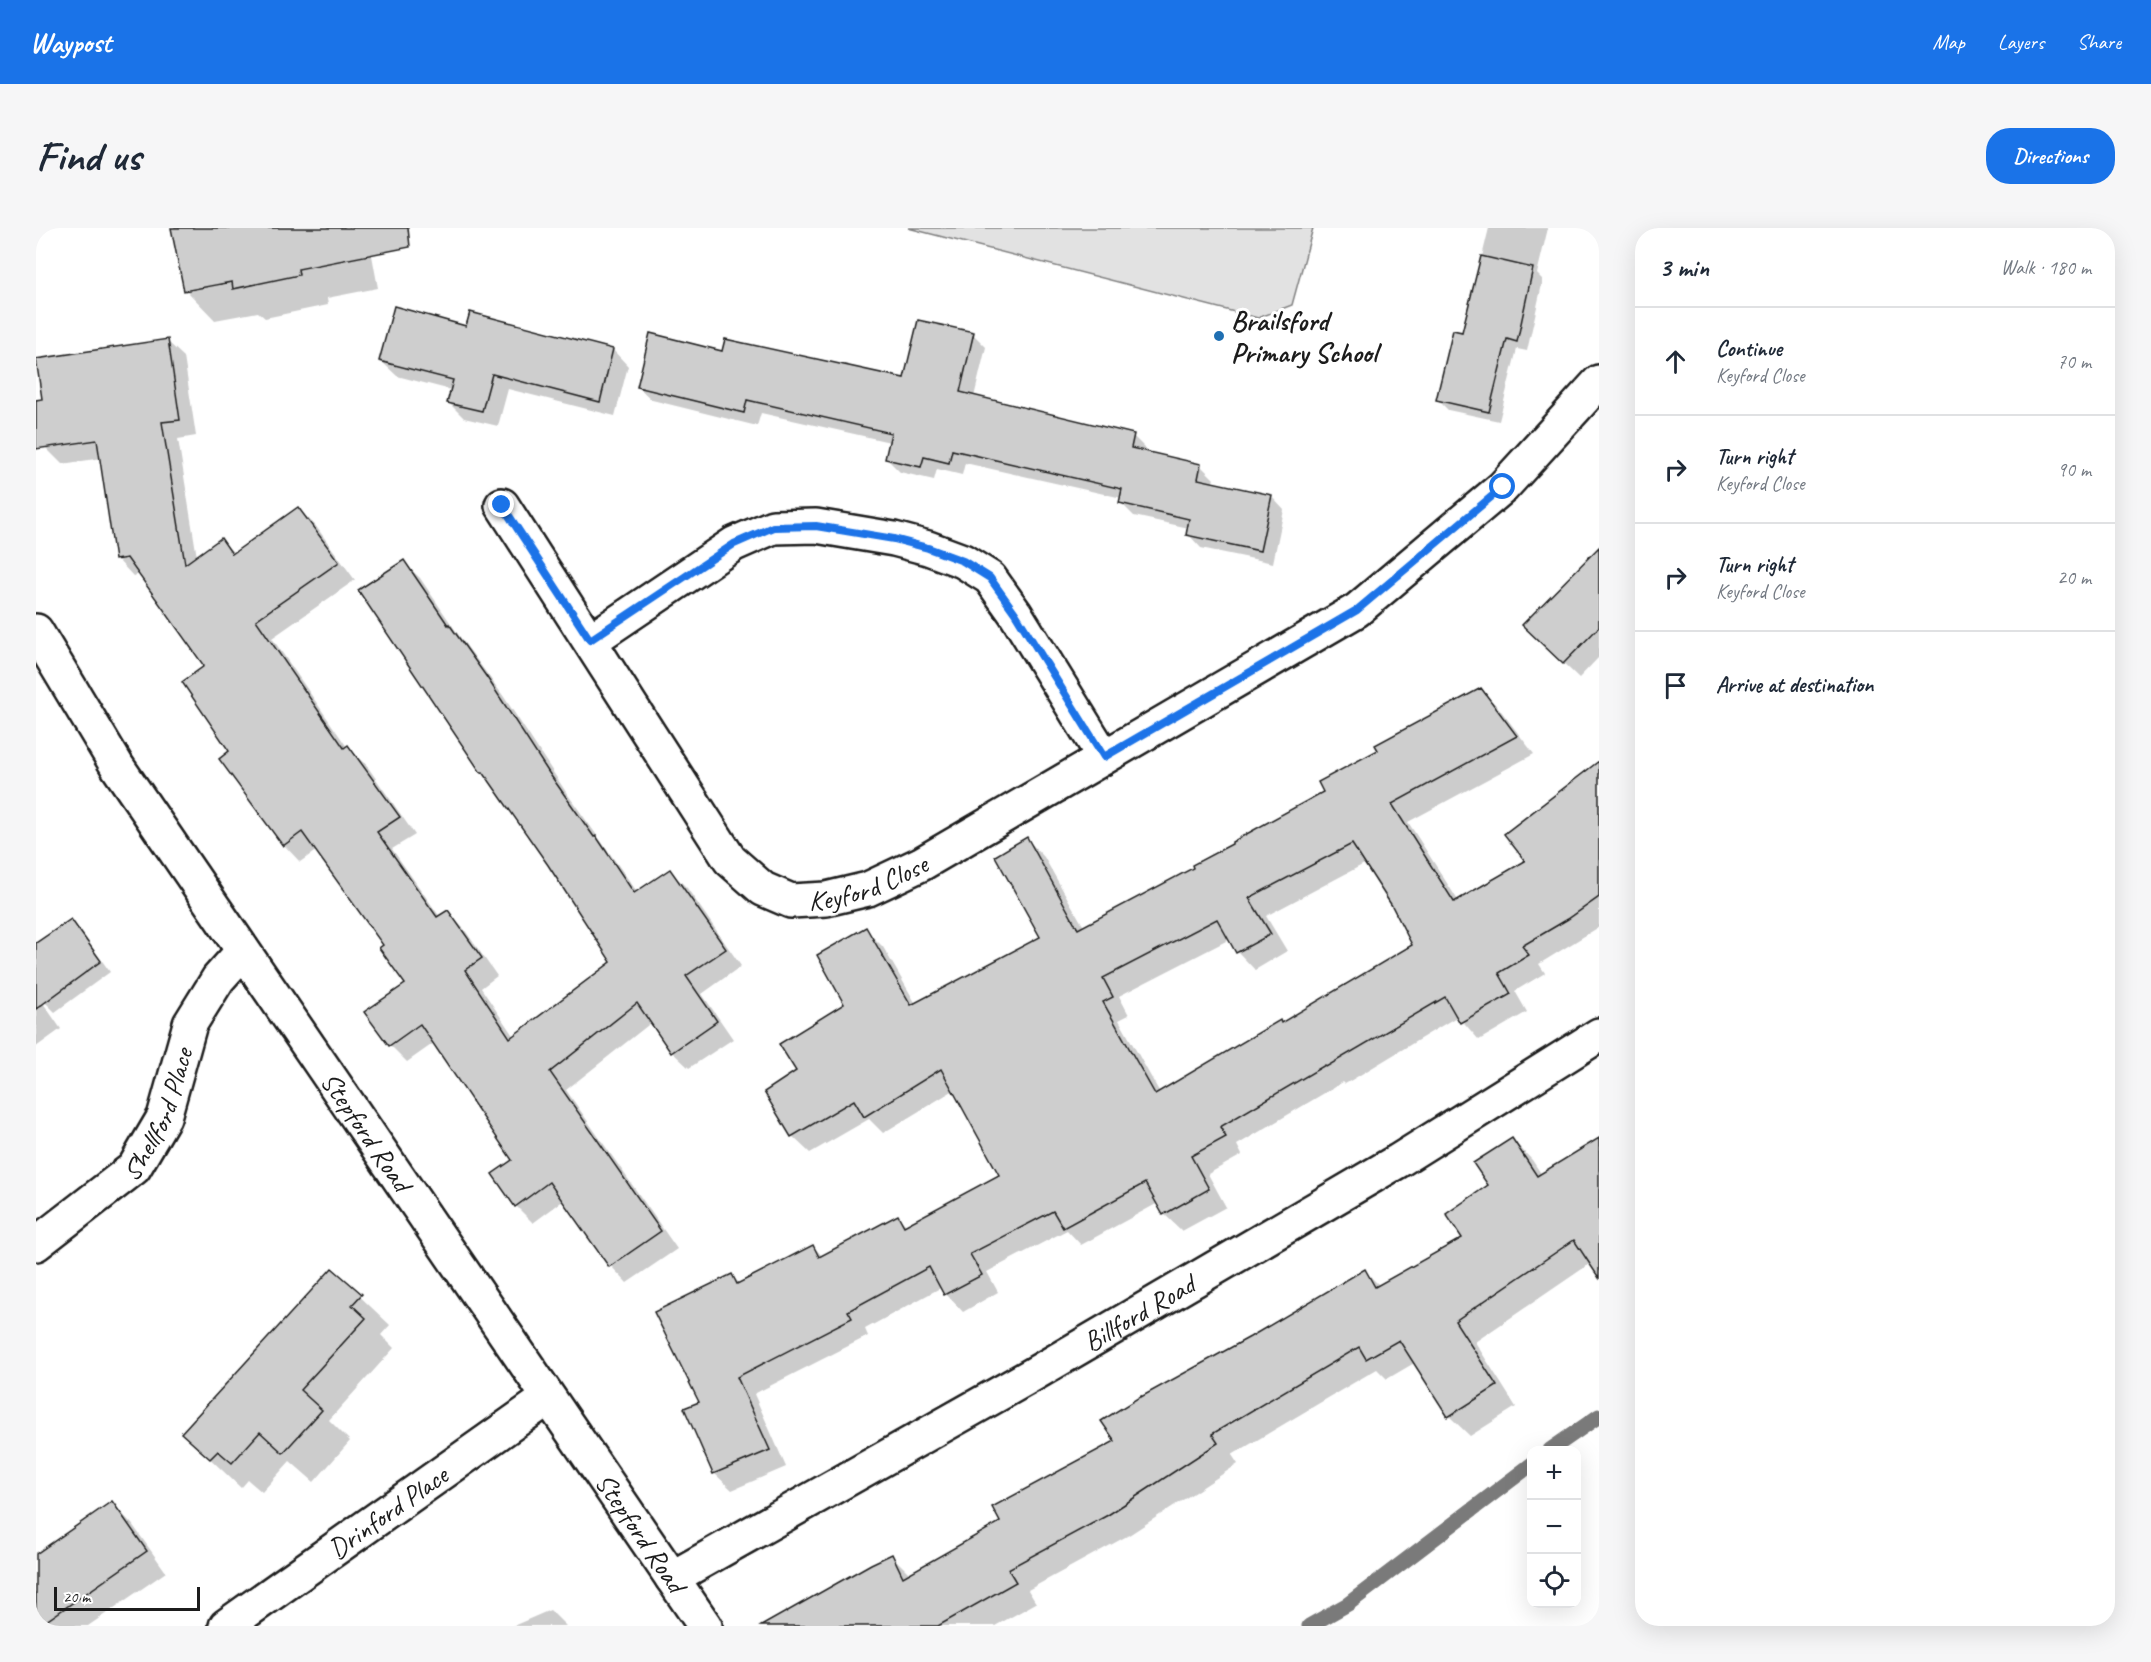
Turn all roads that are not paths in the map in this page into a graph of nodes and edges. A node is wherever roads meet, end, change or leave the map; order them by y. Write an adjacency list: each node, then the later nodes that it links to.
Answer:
1 (1599, 382): 5 (street, Keyford Close)
2 (502, 505): 4 (street, Keyford Close)
3 (36, 631): 6 (street, Stepford Road)
4 (590, 640): 5 (street); 5 (street, Keyford Close)
5 (1104, 757)
6 (243, 951): 8 (street, Shellford Place); 9 (street, Stepford Road)
7 (1599, 1035): 10 (street, Billford Road)
8 (36, 1244)
9 (548, 1398): 10 (street, Stepford Road); 11 (street, Drinford Place)
10 (672, 1578): 12 (street, Stepford Road)
11 (226, 1626)
12 (705, 1626)

